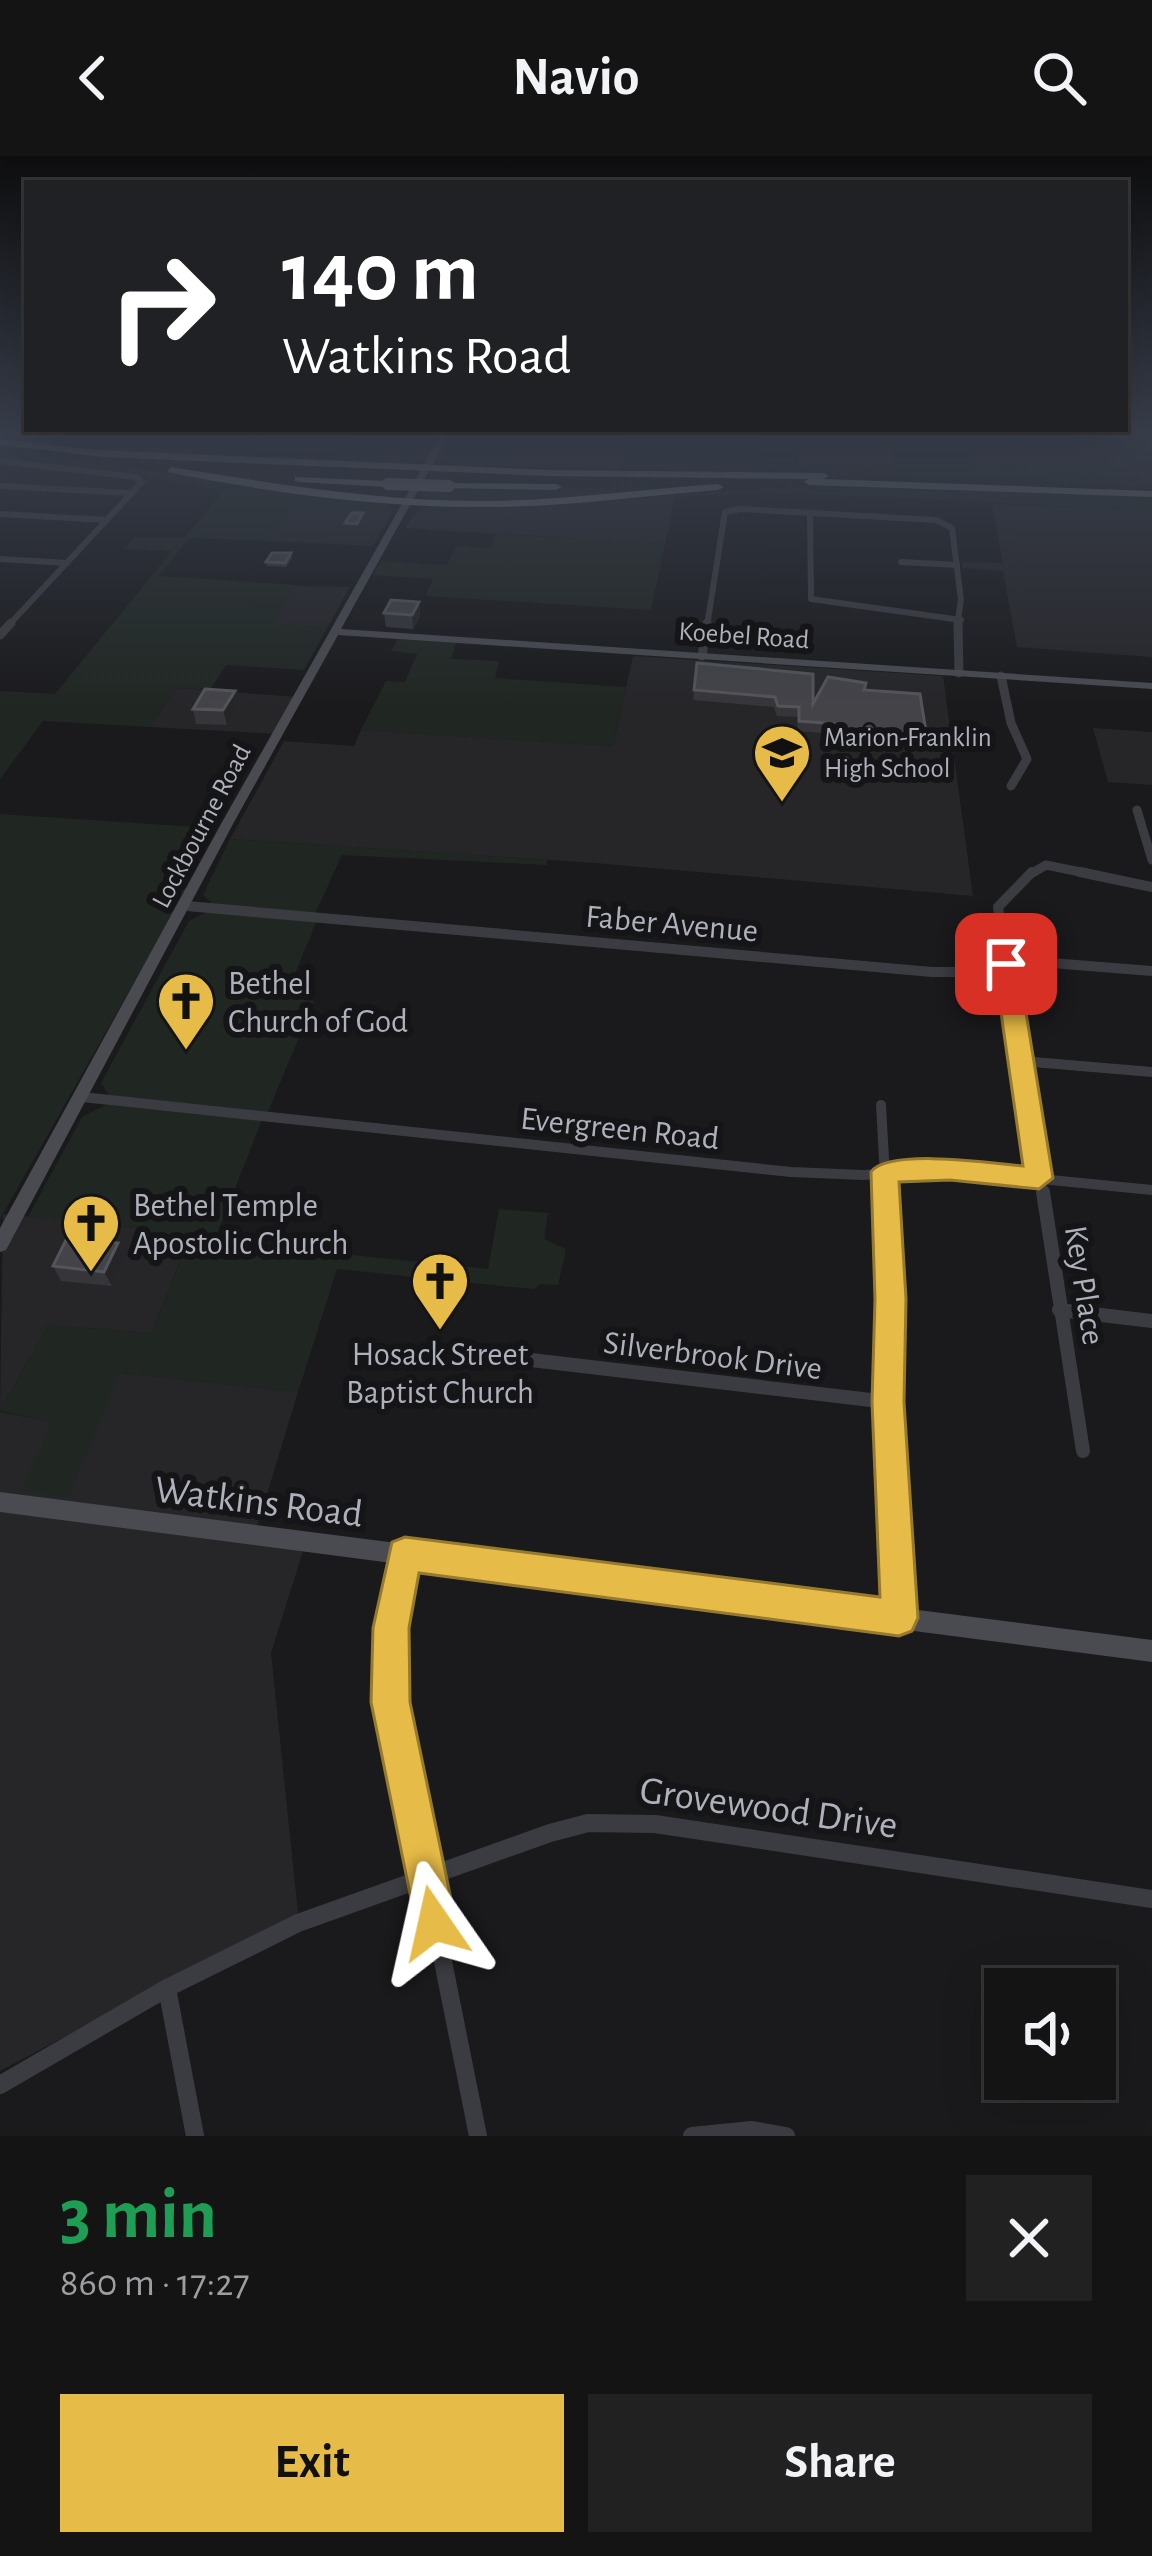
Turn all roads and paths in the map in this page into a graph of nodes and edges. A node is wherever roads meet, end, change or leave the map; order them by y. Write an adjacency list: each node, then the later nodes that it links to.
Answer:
1 (104, 523): 8 (street)
2 (396, 523): 13 (street, Lockbourne Road)
3 (723, 523): 15 (street)
4 (810, 523): 11 (street)
5 (947, 523): 9 (street)
6 (0, 559): 8 (street)
7 (901, 562): 9 (street)
8 (67, 563): 12 (street)
9 (957, 565): 11 (street)
10 (0, 620): 12 (street)
11 (961, 620): 16 (street)
12 (13, 621): 14 (street)
13 (333, 632): 15 (street, Koebel Road); 23 (street, Lockbourne Road)
14 (0, 635)
15 (702, 656): 16 (street, Koebel Road)
16 (959, 673): 17 (street, Koebel Road)
17 (1001, 676): 18 (street, Koebel Road); 19 (street)
18 (1152, 686)
19 (1011, 786)
20 (1137, 810): 21 (street)
21 (1152, 860)
22 (1152, 887): 24 (street, Key Place)
23 (187, 906): 24 (street, Faber Avenue); 28 (street, Lockbourne Road)
24 (1006, 964): 25 (street, Faber Avenue); 26 (street, Key Place)
25 (1152, 970)
26 (1021, 1060): 27 (street); 31 (street, Key Place)
27 (1152, 1072)
28 (82, 1097): 30 (street, Evergreen Road); 33 (street, Lockbourne Road)
29 (880, 1105): 30 (street)
30 (885, 1172): 31 (street, Evergreen Road); 37 (street)
31 (1039, 1178): 32 (street, Evergreen Road); 34 (street, Key Place)
32 (1152, 1190)
33 (0, 1245)
34 (1059, 1310): 35 (street); 38 (street, Key Place)
35 (1152, 1321)
36 (531, 1360): 37 (street, Silverbrook Drive)
37 (888, 1402): 41 (street)
38 (1083, 1450)
39 (0, 1502): 40 (street, Watkins Road)
40 (405, 1554): 41 (street, Watkins Road); 43 (street)
41 (899, 1618): 42 (street, Watkins Road)
42 (1152, 1651)
43 (426, 1878): 44 (street, Grovewood Drive); 45 (street, Grovewood Drive); 48 (street)
44 (1152, 1899)
45 (167, 1988): 46 (street, Grovewood Drive); 47 (street)
46 (0, 2085)
47 (196, 2136)
48 (478, 2136)
49 (692, 2136): 50 (street)
50 (786, 2136)

